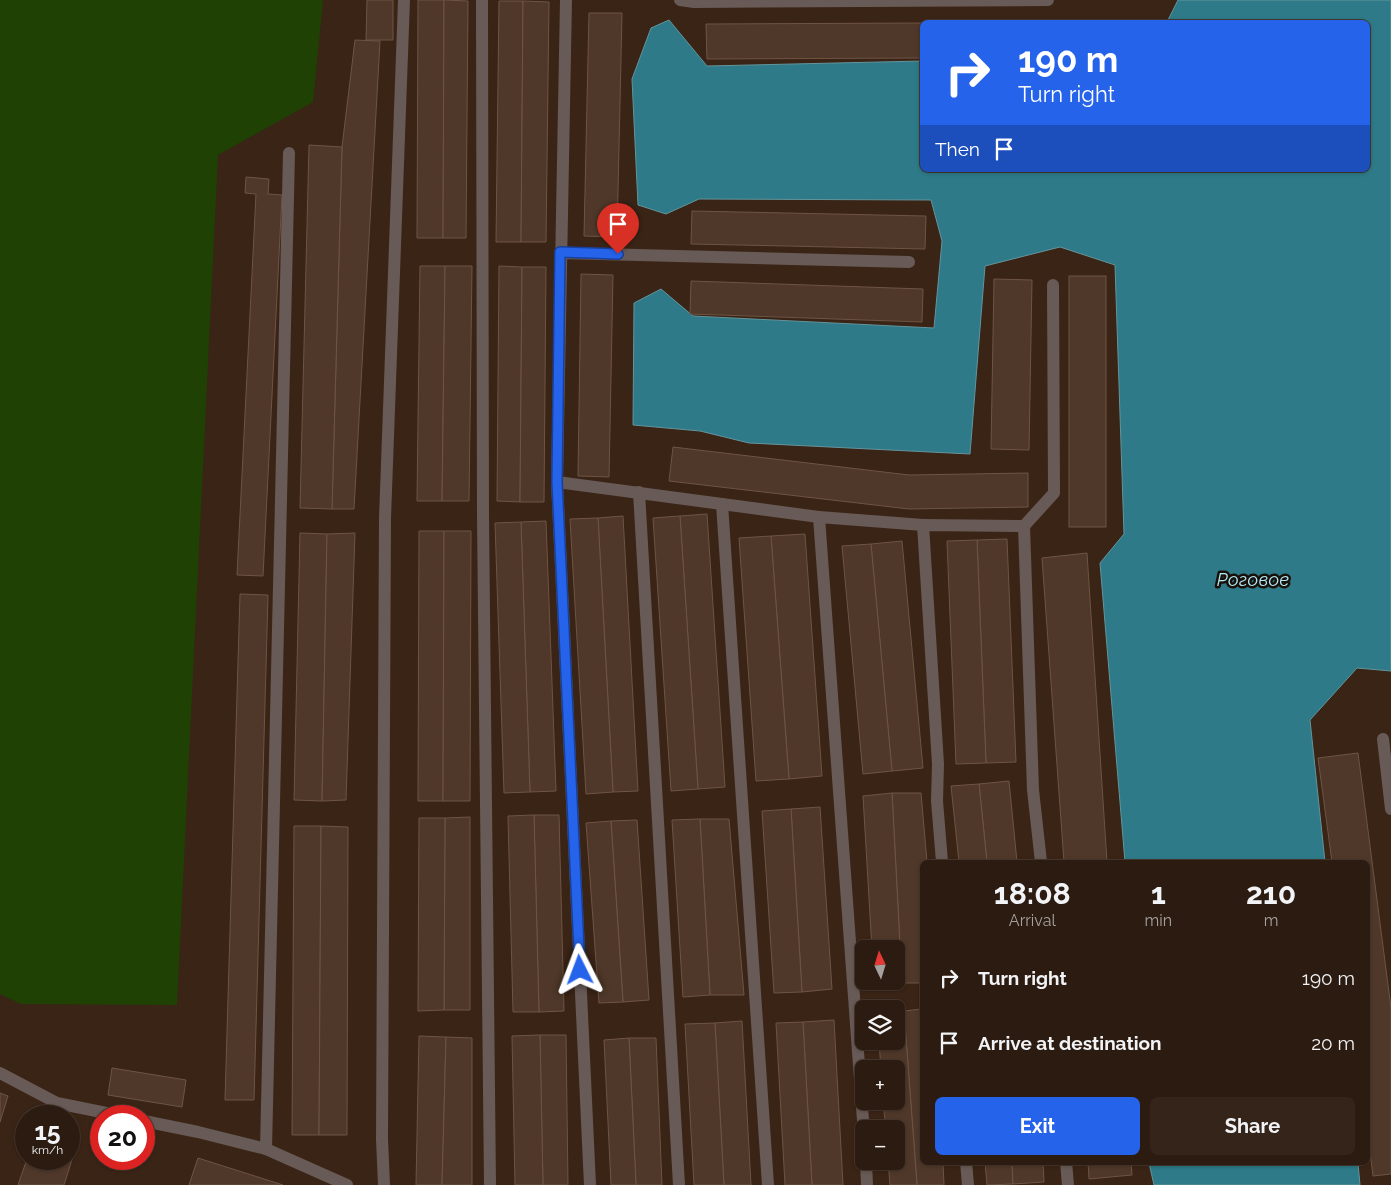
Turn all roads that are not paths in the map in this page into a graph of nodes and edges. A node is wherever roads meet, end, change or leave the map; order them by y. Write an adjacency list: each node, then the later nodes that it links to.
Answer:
1 (404, 0): 29 (lane)
2 (482, 0): 30 (lane)
3 (566, 0): 7 (lane)
4 (680, 0): 5 (lane)
5 (1048, 0)
6 (290, 153): 24 (lane)
7 (560, 252): 8 (lane); 10 (lane)
8 (908, 262)
9 (1053, 285): 15 (lane)
10 (557, 482): 11 (lane); 31 (lane)
11 (639, 492): 12 (lane); 32 (lane)
12 (722, 504): 13 (lane); 33 (lane)
13 (819, 517): 14 (lane); 22 (lane)
14 (923, 525): 15 (lane); 18 (lane)
15 (1024, 526): 19 (lane)
16 (1384, 739): 17 (lane)
17 (1391, 809)
18 (942, 860)
19 (1041, 860)
20 (0, 1073): 21 (lane)
21 (90, 1110)
22 (863, 1120)
23 (155, 1123): 24 (lane)
24 (266, 1150): 28 (lane)
25 (966, 1165): 35 (lane)
26 (1066, 1165): 36 (lane)
27 (867, 1170): 34 (lane)
28 (347, 1185)
29 (384, 1185)
30 (490, 1185)
31 (590, 1185)
32 (679, 1185)
33 (768, 1185)
34 (868, 1185)
35 (968, 1185)
36 (1068, 1185)

